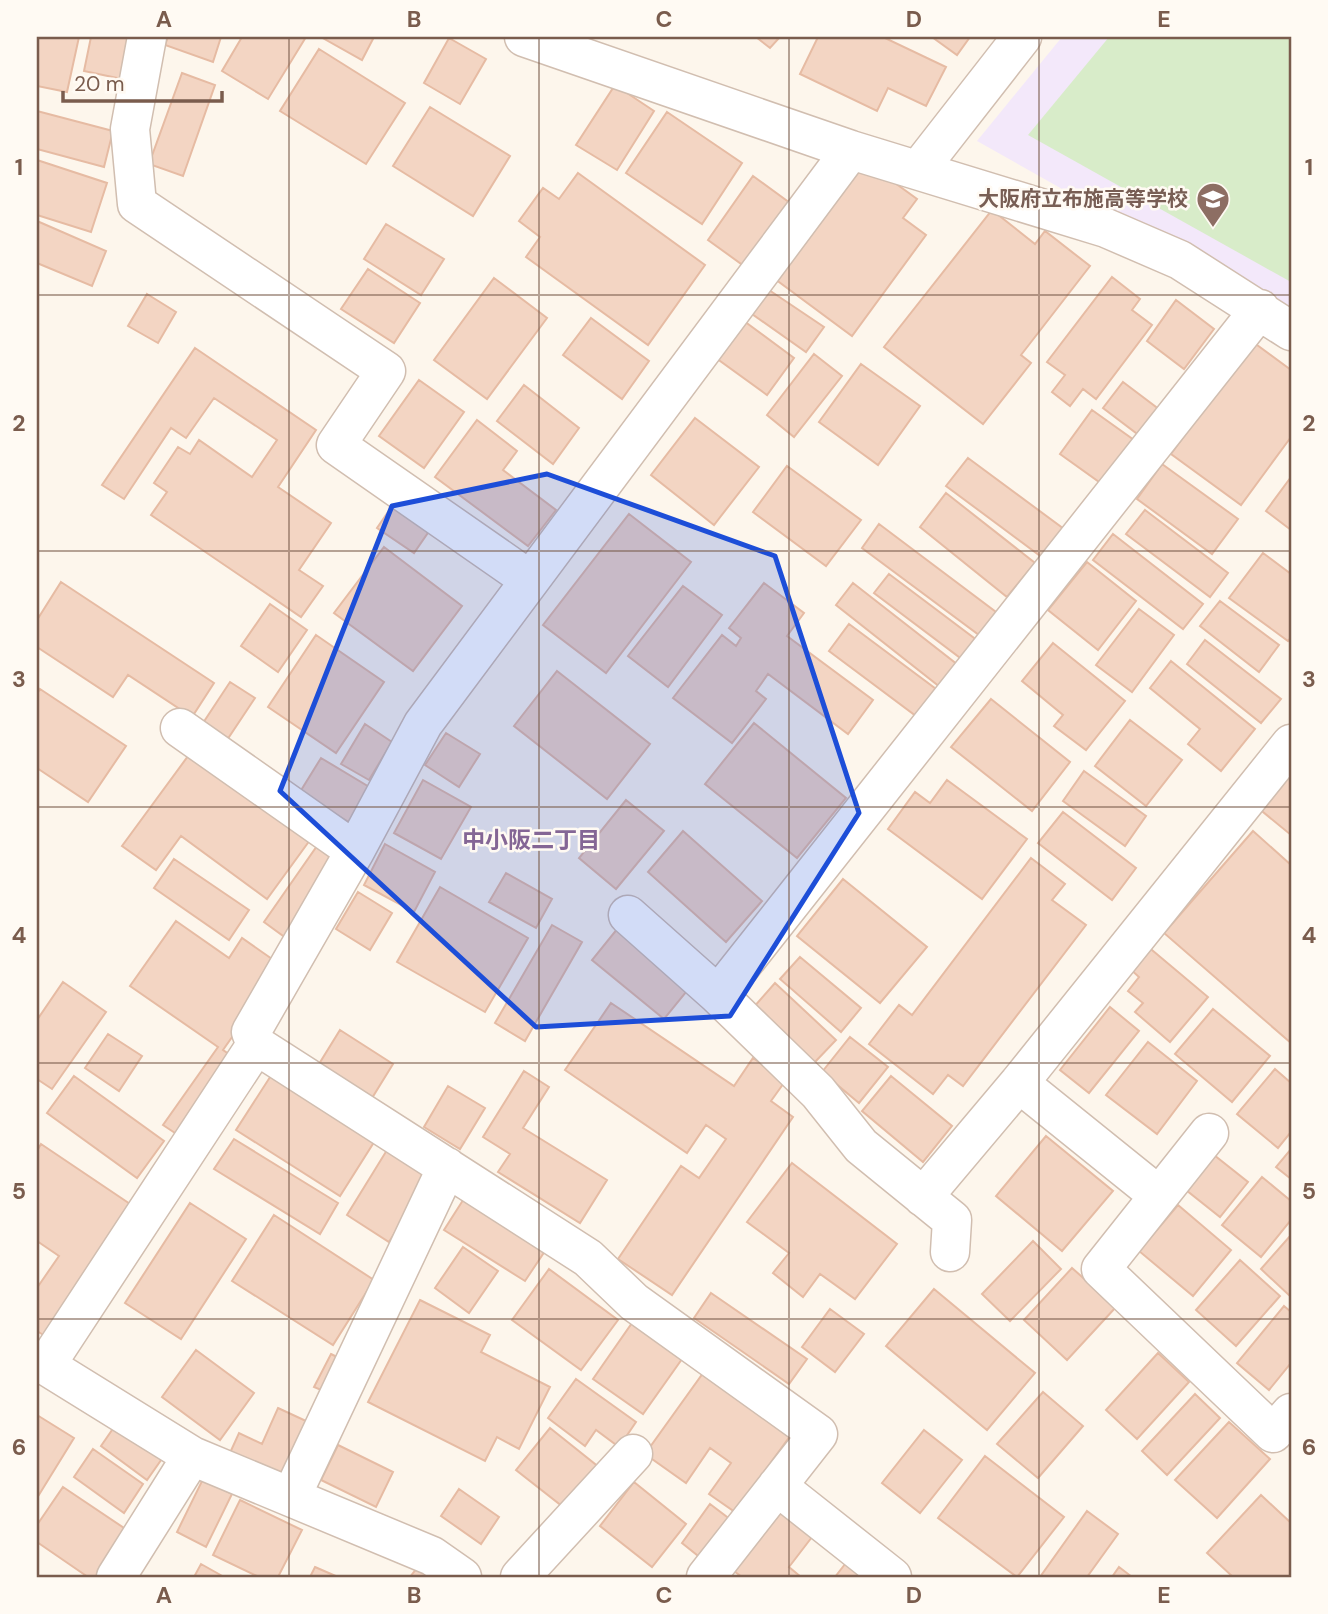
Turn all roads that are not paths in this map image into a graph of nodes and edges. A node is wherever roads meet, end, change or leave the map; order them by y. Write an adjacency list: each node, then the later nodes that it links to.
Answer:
1 (147, 37): 8 (street)
2 (524, 37): 4 (street)
3 (1022, 37): 5 (street)
4 (851, 150): 5 (street); 8 (street)
5 (919, 169): 6 (street)
6 (1260, 309): 7 (street); 13 (street)
7 (1291, 331)
8 (530, 580): 11 (street)
9 (180, 728): 11 (street)
10 (1291, 744): 15 (street)
11 (355, 850): 14 (street)
12 (628, 915): 13 (street)
13 (718, 995): 19 (street)
14 (256, 1045): 17 (street); 21 (street)
15 (1019, 1083): 18 (street); 19 (street)
16 (1209, 1133): 18 (street)
17 (447, 1167): 25 (street); 26 (street)
18 (1158, 1195): 22 (street)
19 (923, 1197): 20 (street)
20 (950, 1252)
21 (42, 1363): 24 (street)
22 (1291, 1413)
23 (633, 1454): 29 (street)
24 (192, 1456): 26 (street); 27 (street)
25 (777, 1486): 30 (street); 31 (street)
26 (291, 1497): 28 (street)
27 (116, 1577)
28 (462, 1577)
29 (520, 1577)
30 (706, 1577)
31 (892, 1577)

